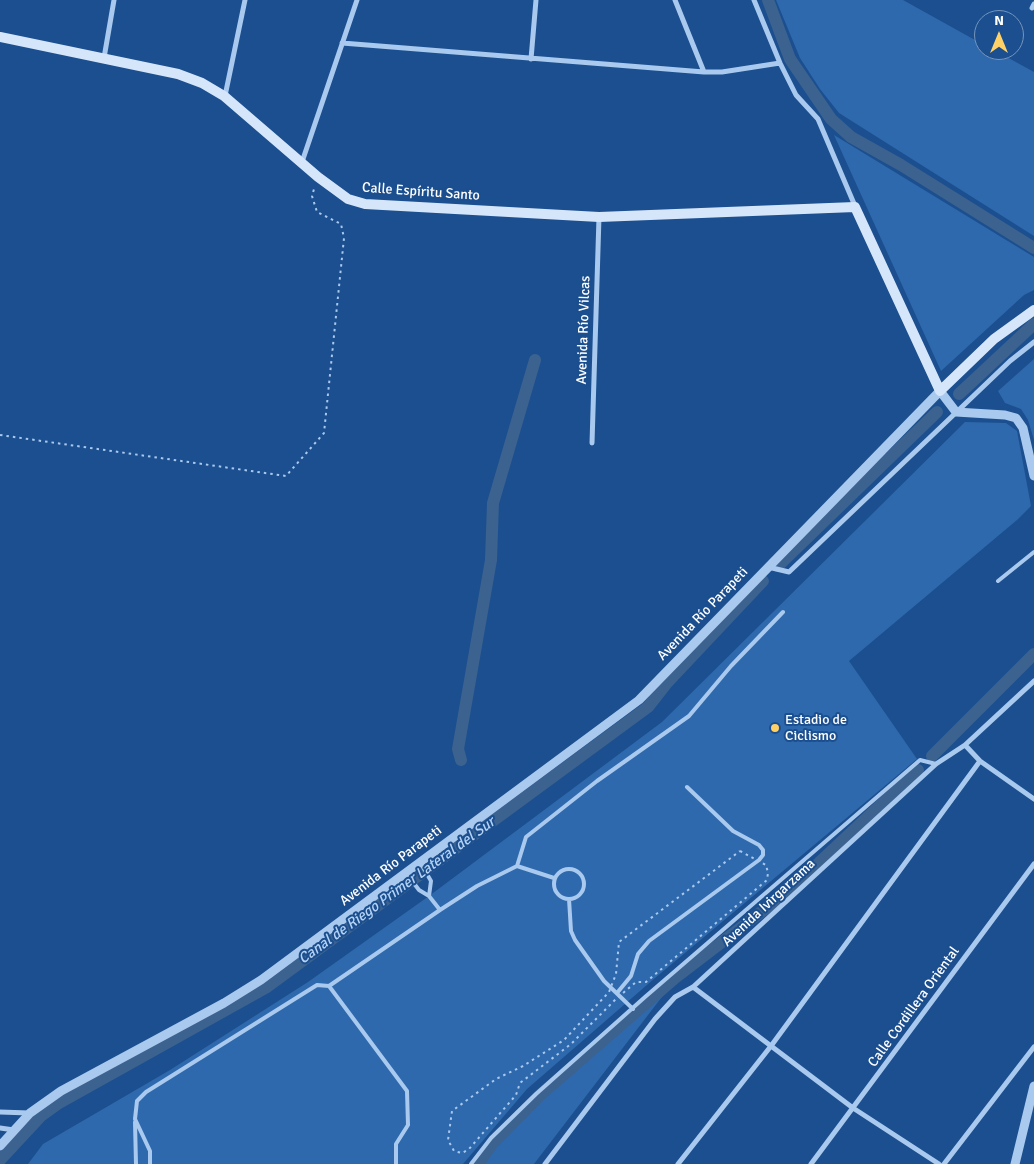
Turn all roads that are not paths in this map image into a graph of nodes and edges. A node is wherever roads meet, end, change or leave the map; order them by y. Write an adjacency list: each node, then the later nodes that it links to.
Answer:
1 (114, 0): 9 (street)
2 (245, 0): 13 (street)
3 (357, 0): 8 (street)
4 (536, 0): 10 (street)
5 (675, 0): 12 (street)
6 (754, 0): 11 (street)
7 (0, 37): 9 (main road, Calle Espíritu Santo)
8 (342, 43): 10 (street); 14 (street)
9 (104, 58): 13 (main road, Calle Espíritu Santo)
10 (531, 59): 12 (street)
11 (780, 64): 12 (street); 15 (street)
12 (704, 72)
13 (224, 96): 14 (main road, Calle Espíritu Santo)
14 (302, 162): 16 (main road, Calle Espíritu Santo)
15 (855, 207): 16 (main road, Calle Espíritu Santo); 19 (main road)
16 (599, 217): 21 (street, Avenida Río Vilcas)
17 (1034, 310): 19 (main road, Avenida Río Parapeti)
18 (1034, 342): 20 (street, Avenida Río Parapeti)
19 (940, 391): 20 (street); 24 (street, Avenida Río Parapeti)
20 (956, 412): 22 (street); 24 (street, Avenida Río Parapeti)
21 (592, 443)
22 (1034, 476)
23 (1034, 552): 25 (lane)
24 (768, 567): 33 (street, Avenida Río Parapeti)
25 (998, 580)
26 (783, 612): 35 (lane)
27 (1034, 681): 28 (street, Avenida Ivirgarzama)
28 (964, 745): 29 (street); 30 (street, Avenida Ivirgarzama)
29 (980, 761): 32 (street); 45 (street)
30 (936, 764): 42 (street, Avenida Ivirgarzama); 44 (lane)
31 (688, 786): 43 (lane)
32 (1034, 799)
33 (420, 862): 36 (street, Avenida Río Parapeti); 38 (lane)
34 (1034, 864): 48 (street, Calle Cordillera Oriental)
35 (517, 866): 37 (lane); 40 (lane)
36 (406, 872): 38 (lane); 50 (street, Avenida Río Parapeti)
37 (554, 878): 39 (lane); 39 (lane)
38 (429, 896): 40 (lane)
39 (569, 899): 43 (lane)
40 (440, 910): 41 (lane)
41 (330, 986): 51 (lane); 57 (lane)
42 (693, 987): 45 (street); 59 (street, Avenida Ivirgarzama)
43 (618, 994): 44 (lane)
44 (634, 1009): 58 (lane)
45 (771, 1046): 48 (street); 60 (street)
46 (1034, 1048): 63 (street)
47 (1034, 1086): 64 (street)
48 (853, 1108): 61 (street, Calle Cordillera Oriental); 62 (street)
49 (0, 1112): 50 (street)
50 (30, 1113): 53 (street, Avenida Río Parapeti)
51 (135, 1119): 55 (lane); 56 (lane)
52 (0, 1128): 53 (street)
53 (14, 1130): 54 (street, Avenida Río Parapeti)
54 (0, 1146)
55 (136, 1164)
56 (150, 1164)
57 (396, 1164)
58 (471, 1164)
59 (545, 1164)
60 (678, 1164)
61 (811, 1164)
62 (939, 1164)
63 (944, 1164)
64 (1015, 1164)

